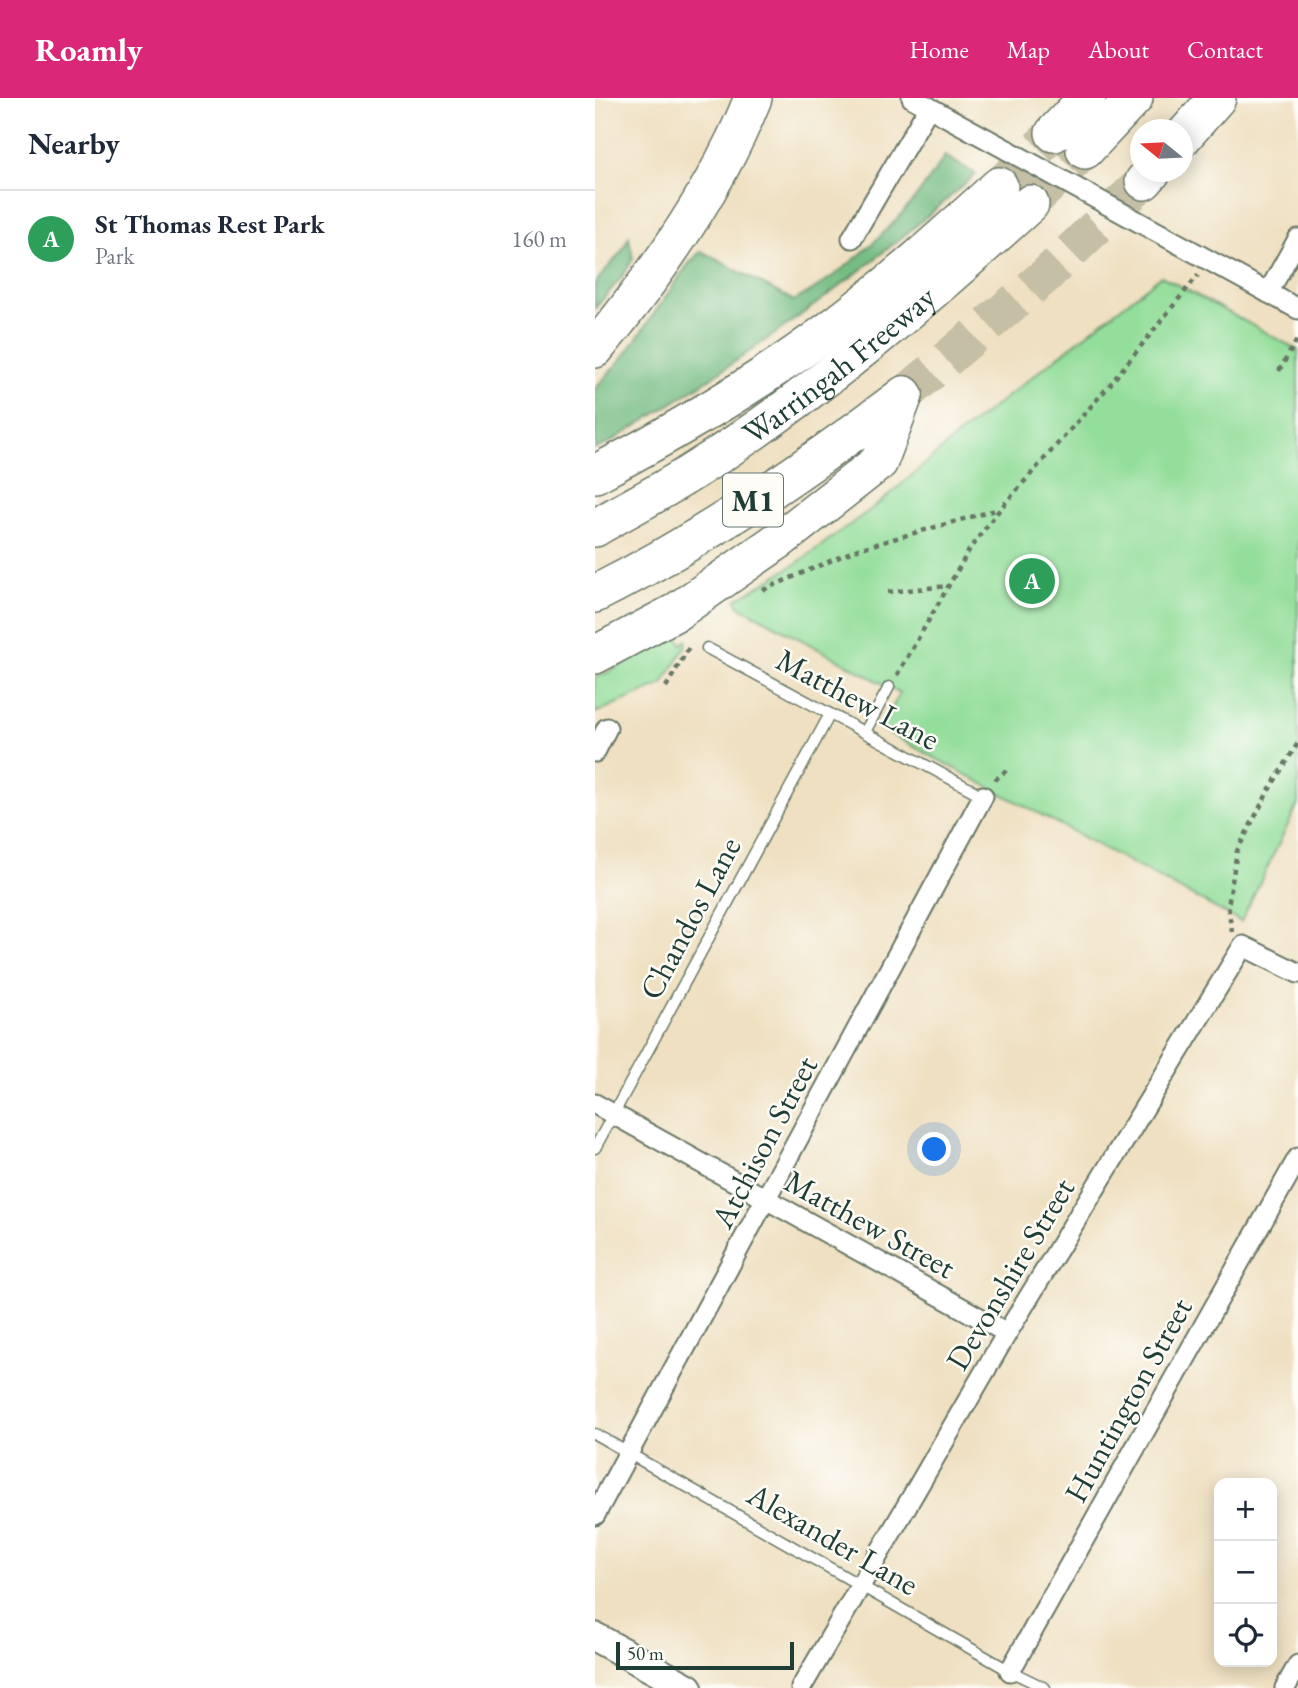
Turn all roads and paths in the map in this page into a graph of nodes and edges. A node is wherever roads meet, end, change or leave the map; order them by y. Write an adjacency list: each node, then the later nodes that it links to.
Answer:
1 (753, 98): 15 (highway)
2 (1087, 98): 3 (highway)
3 (1133, 98)
4 (1217, 98): 6 (highway)
5 (921, 103): 9 (street); 11 (street, bridge)
6 (1193, 125)
7 (999, 186): 17 (highway)
8 (1030, 204): 19 (highway, Warringah Freeway / M1)
9 (852, 238)
10 (1298, 239): 12 (street)
11 (1209, 261): 12 (street); 18 (path)
12 (1268, 293): 13 (street)
13 (1298, 309)
14 (1298, 338): 16 (path)
15 (595, 349)
16 (1279, 371)
17 (595, 474)
18 (1000, 509): 20 (path); 23 (path)
19 (595, 527)
20 (949, 586): 21 (path); 28 (path)
21 (888, 592)
22 (595, 593): 26 (highway, Warringah Freeway / M1)
23 (752, 595)
24 (693, 640): 27 (path)
25 (708, 648): 29 (lane, Matthew Lane)
26 (595, 655)
27 (666, 687)
28 (889, 687): 31 (lane)
29 (830, 714): 31 (lane, Matthew Lane); 38 (lane, Chandos Lane)
30 (607, 729): 33 (street)
31 (865, 732): 34 (lane, Matthew Lane)
32 (1298, 743): 35 (path)
33 (595, 752)
34 (983, 796): 41 (street, Atchison Street)
35 (1243, 946): 36 (street); 42 (street, Devonshire Street)
36 (1298, 973)
37 (595, 1104): 38 (street, Matthew Street)
38 (614, 1113): 39 (lane, Chandos Lane); 41 (street, Matthew Street)
39 (595, 1148)
40 (1298, 1158): 49 (street, Huntington Street)
41 (767, 1200): 42 (street, Matthew Street); 44 (street, Atchison Street)
42 (1007, 1333): 46 (street, Devonshire Street)
43 (595, 1434): 44 (lane, Alexander Lane)
44 (629, 1454): 45 (street, Atchison Street); 46 (lane, Alexander Lane)
45 (595, 1515)
46 (860, 1585): 49 (lane, Alexander Lane); 51 (street, Devonshire Street)
47 (595, 1637): 50 (street)
48 (1298, 1665): 53 (street)
49 (1010, 1671): 52 (lane, Alexander Lane)
50 (688, 1688)
51 (801, 1688)
52 (1045, 1688)
53 (1285, 1688)

